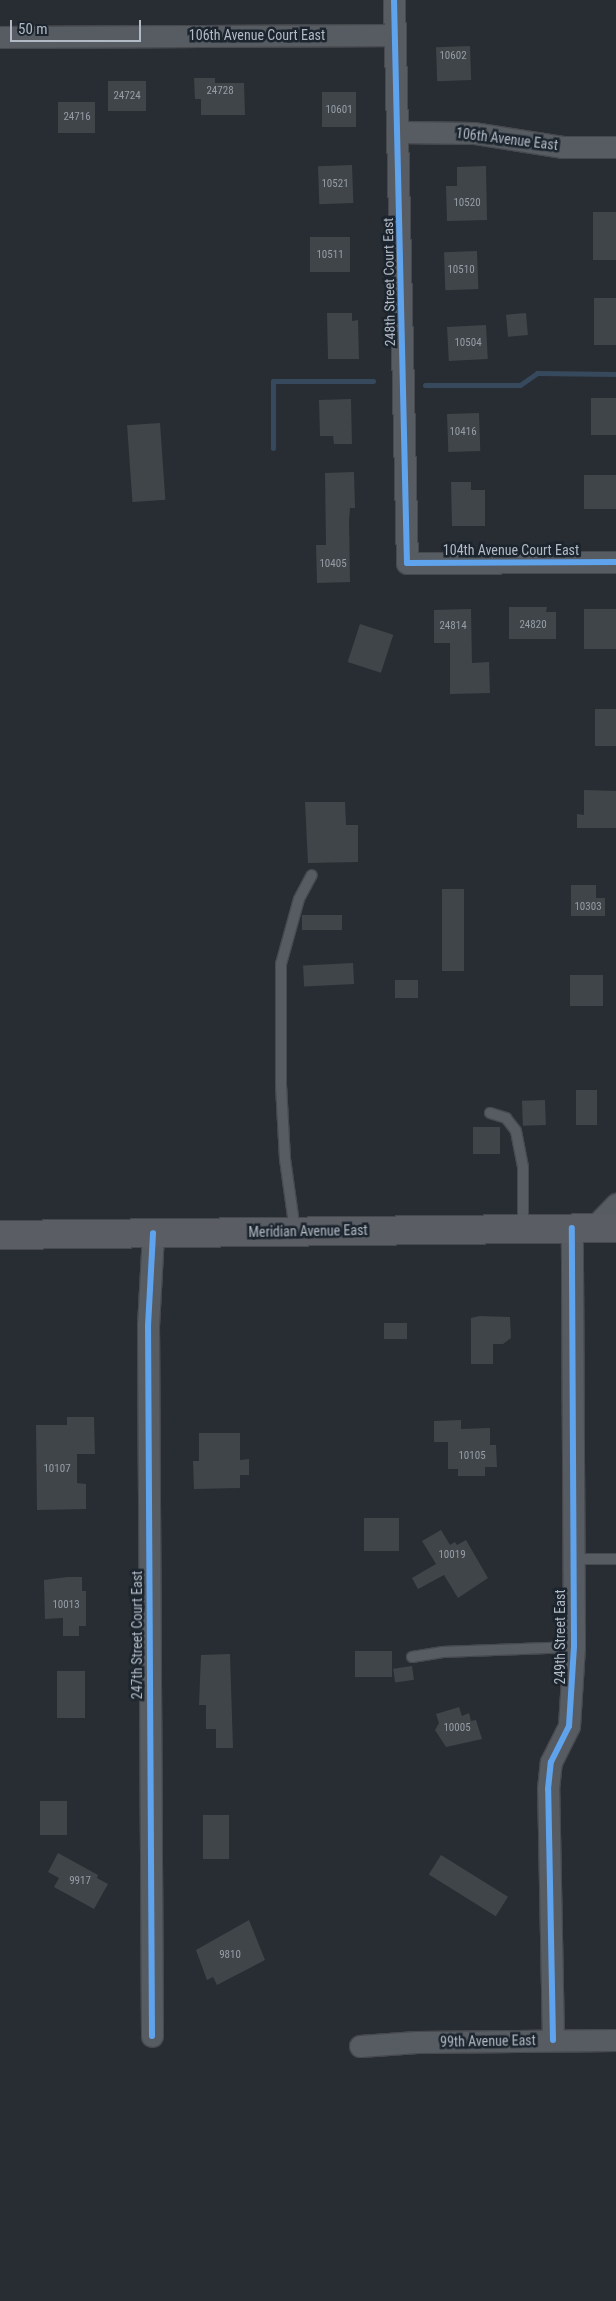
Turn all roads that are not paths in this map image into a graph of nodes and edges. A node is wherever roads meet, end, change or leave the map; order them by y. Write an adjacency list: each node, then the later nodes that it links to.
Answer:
1 (394, 0): 2 (street, 248th Street Court East)
2 (394, 35): 3 (street, 106th Avenue Court East); 4 (street, 248th Street Court East)
3 (0, 37)
4 (398, 132): 5 (street, 106th Avenue East); 7 (street, 248th Street Court East)
5 (616, 147)
6 (616, 562): 7 (street, 104th Avenue Court East)
7 (407, 563)
8 (312, 874): 13 (lane)
9 (490, 1113): 12 (lane)
10 (616, 1204): 11 (street)
11 (593, 1228): 12 (main road, Meridian Avenue East); 16 (street, 249th Street East)
12 (523, 1229): 13 (main road, Meridian Avenue East)
13 (295, 1232): 14 (main road, Meridian Avenue East)
14 (153, 1233): 15 (main road, Meridian Avenue East); 20 (street, 247th Street Court East)
15 (0, 1234)
16 (572, 1559): 17 (lane); 18 (street, 249th Street East)
17 (616, 1559)
18 (574, 1647): 19 (lane); 21 (street, 249th Street East)
19 (412, 1657)
20 (152, 2036)
21 (553, 2040): 22 (street, 99th Avenue East); 23 (street, 99th Avenue East)
22 (616, 2040)
23 (360, 2046)

